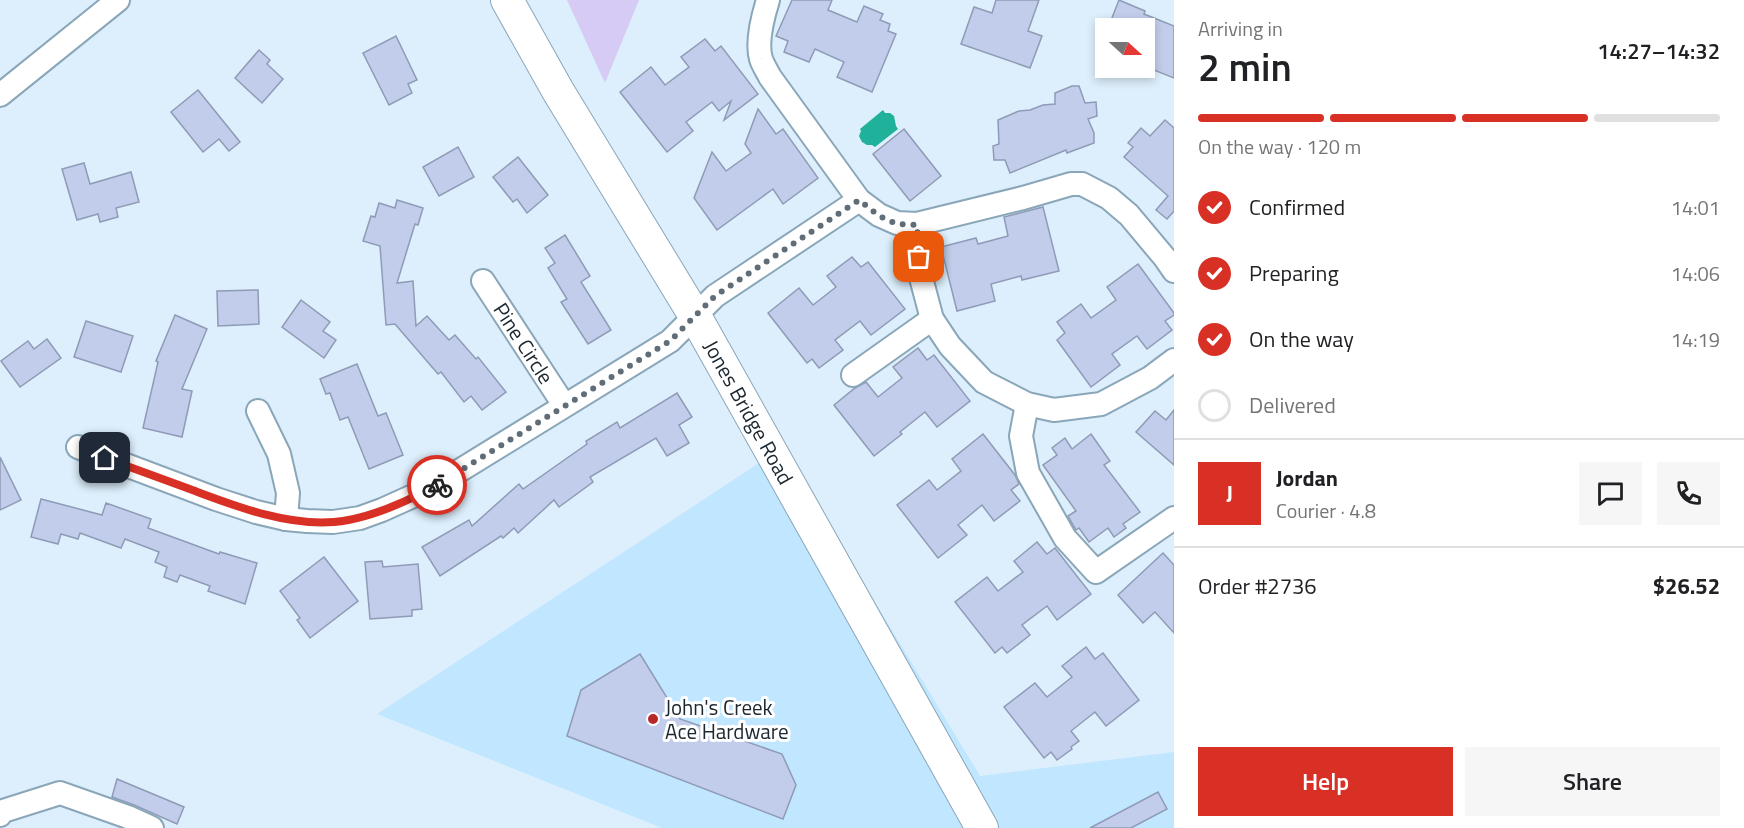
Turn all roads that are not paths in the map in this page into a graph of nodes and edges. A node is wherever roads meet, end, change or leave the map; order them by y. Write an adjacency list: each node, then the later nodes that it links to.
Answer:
1 (118, 0): 4 (street)
2 (507, 0): 9 (main road, Jones Bridge Road)
3 (768, 0): 5 (street)
4 (0, 95)
5 (859, 200): 6 (street); 9 (street)
6 (917, 225): 7 (street); 10 (street)
7 (1174, 271)
8 (483, 281): 14 (street, Pine Circle)
9 (695, 316): 14 (street); 21 (main road, Jones Bridge Road)
10 (932, 319): 12 (street); 13 (street)
11 (1174, 360): 13 (street)
12 (853, 375)
13 (1027, 404): 17 (street)
14 (564, 405): 18 (street)
15 (258, 411): 18 (street)
16 (78, 447): 18 (street)
17 (1174, 518)
18 (286, 519)
19 (0, 815): 20 (street)
20 (152, 828)
21 (982, 828)

